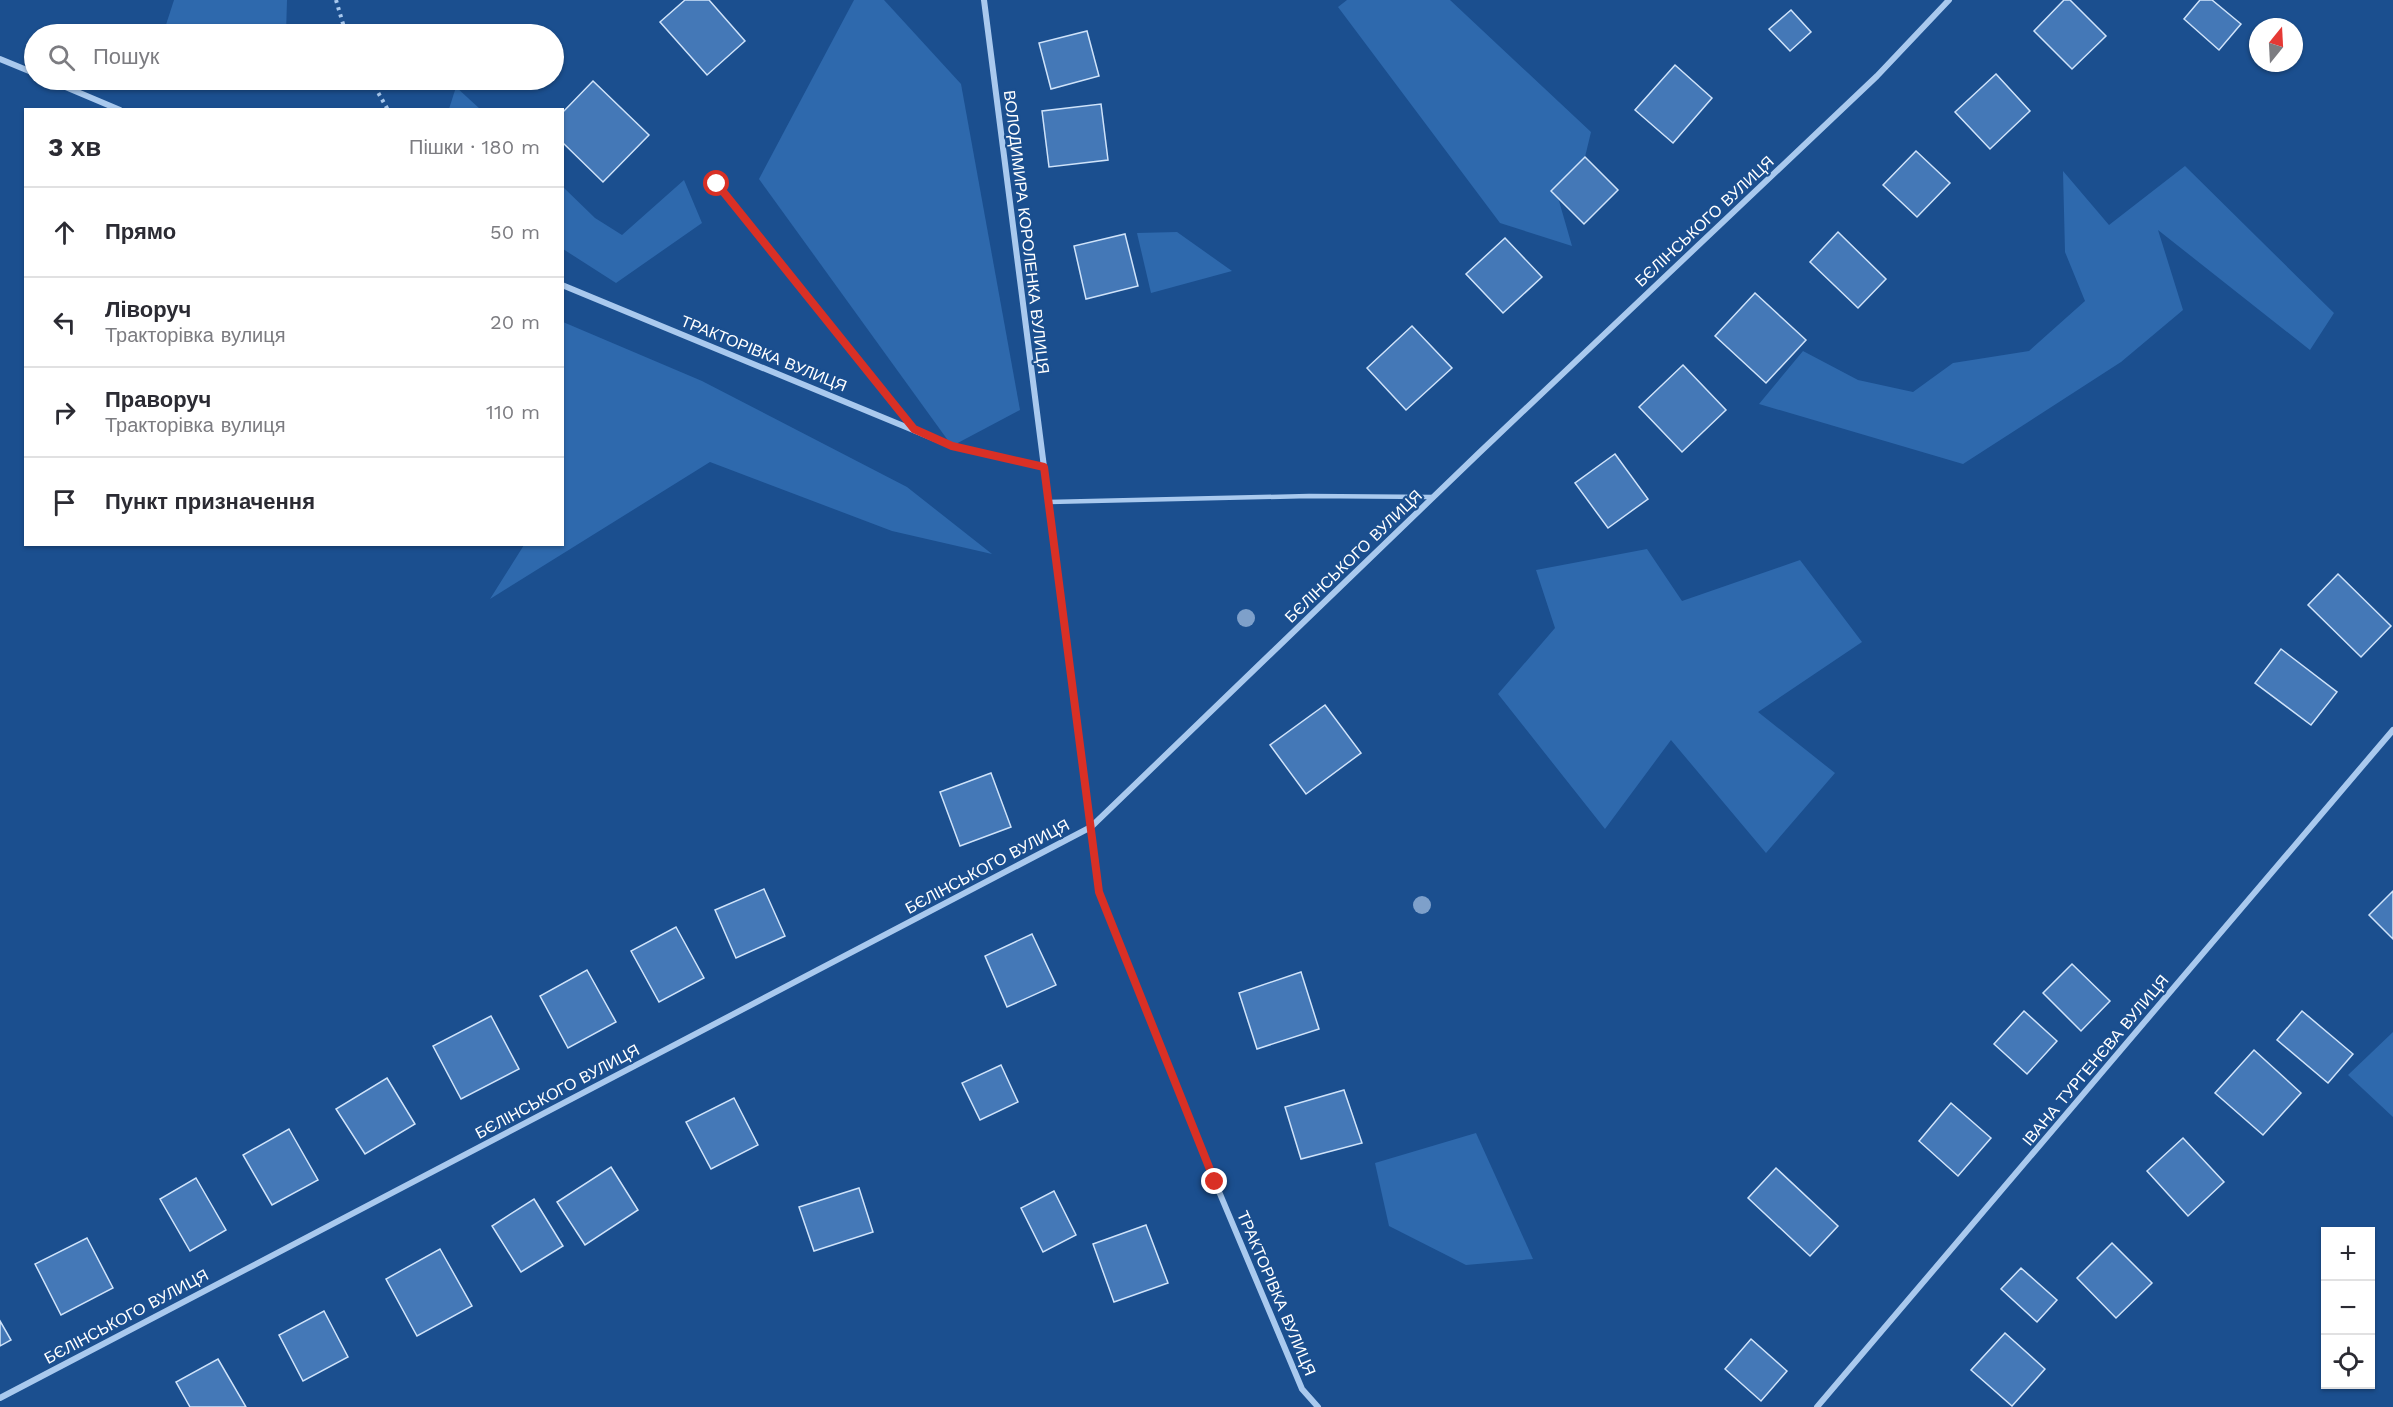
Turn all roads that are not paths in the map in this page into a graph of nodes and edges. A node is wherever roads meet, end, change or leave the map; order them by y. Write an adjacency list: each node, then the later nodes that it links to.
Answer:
1 (984, 0): 10 (street, ВОЛОДИМИРА КОРОЛЕНКА ВУЛИЦЯ)
2 (1949, 0): 11 (street, БЄЛІНСЬКОГО ВУЛИЦЯ)
3 (0, 59): 4 (street)
4 (24, 69)
5 (73, 90): 6 (street)
6 (115, 108)
7 (717, 184): 9 (lane)
8 (564, 286): 9 (street, ТРАКТОРІВКА ВУЛИЦЯ)
9 (914, 429): 10 (street, ТРАКТОРІВКА ВУЛИЦЯ)
10 (1044, 467): 12 (street, ТРАКТОРІВКА ВУЛИЦЯ)
11 (1434, 496): 12 (lane); 14 (street, БЄЛІНСЬКОГО ВУЛИЦЯ)
12 (1049, 502): 14 (street, ТРАКТОРІВКА ВУЛИЦЯ)
13 (2393, 730): 17 (street, ІВАНА ТУРГЕНЄВА ВУЛИЦЯ)
14 (1091, 827): 15 (street, БЄЛІНСЬКОГО ВУЛИЦЯ); 16 (street, ТРАКТОРІВКА ВУЛИЦЯ)
15 (0, 1398)
16 (1318, 1407)
17 (1817, 1407)

